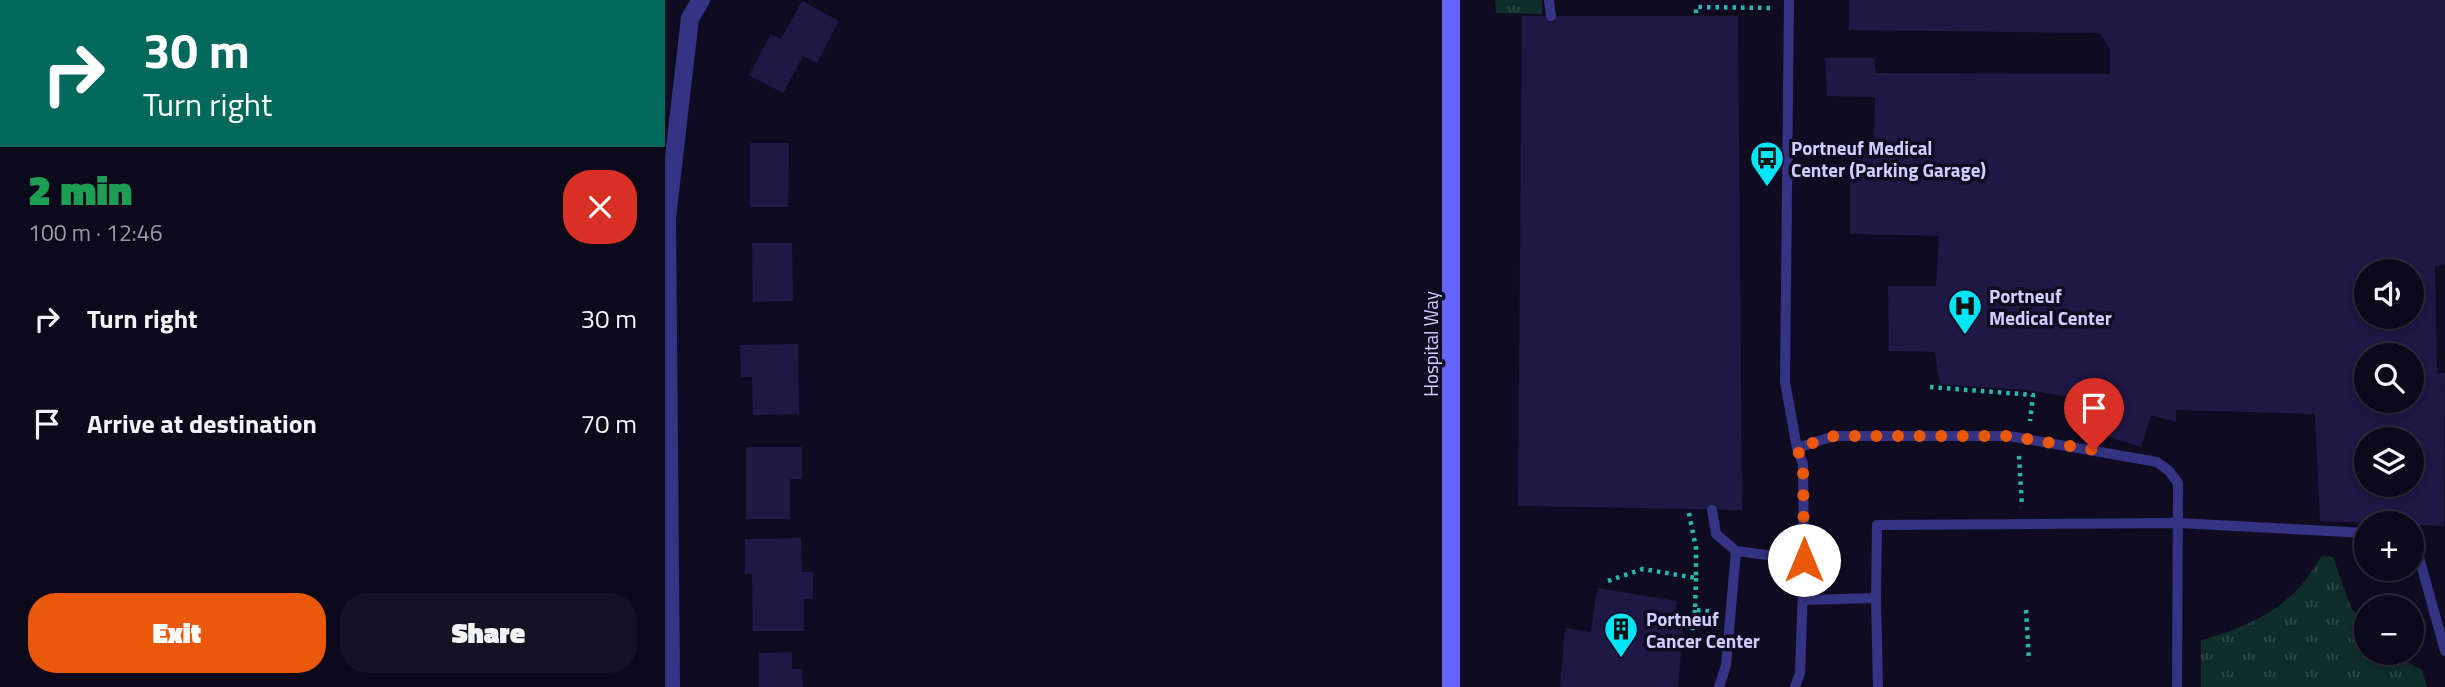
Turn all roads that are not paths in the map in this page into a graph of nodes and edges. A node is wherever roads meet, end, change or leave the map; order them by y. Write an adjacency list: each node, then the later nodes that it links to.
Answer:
1 (701, 0): 16 (street)
2 (1451, 0): 17 (street, Hospital Way)
3 (1549, 0): 5 (lane)
4 (1789, 0): 6 (lane)
5 (1551, 16)
6 (1797, 448): 8 (lane); 11 (lane)
7 (1712, 510): 10 (lane)
8 (2179, 523): 9 (lane); 13 (lane); 21 (lane)
9 (2354, 532)
10 (1736, 551): 11 (lane); 18 (lane)
11 (1804, 560): 14 (lane)
12 (2424, 575): 15 (lane)
13 (1876, 598): 14 (lane); 20 (lane)
14 (1803, 600): 19 (lane)
15 (2445, 651)
16 (671, 687)
17 (1451, 687)
18 (1719, 687)
19 (1795, 687)
20 (1878, 687)
21 (2177, 687)

